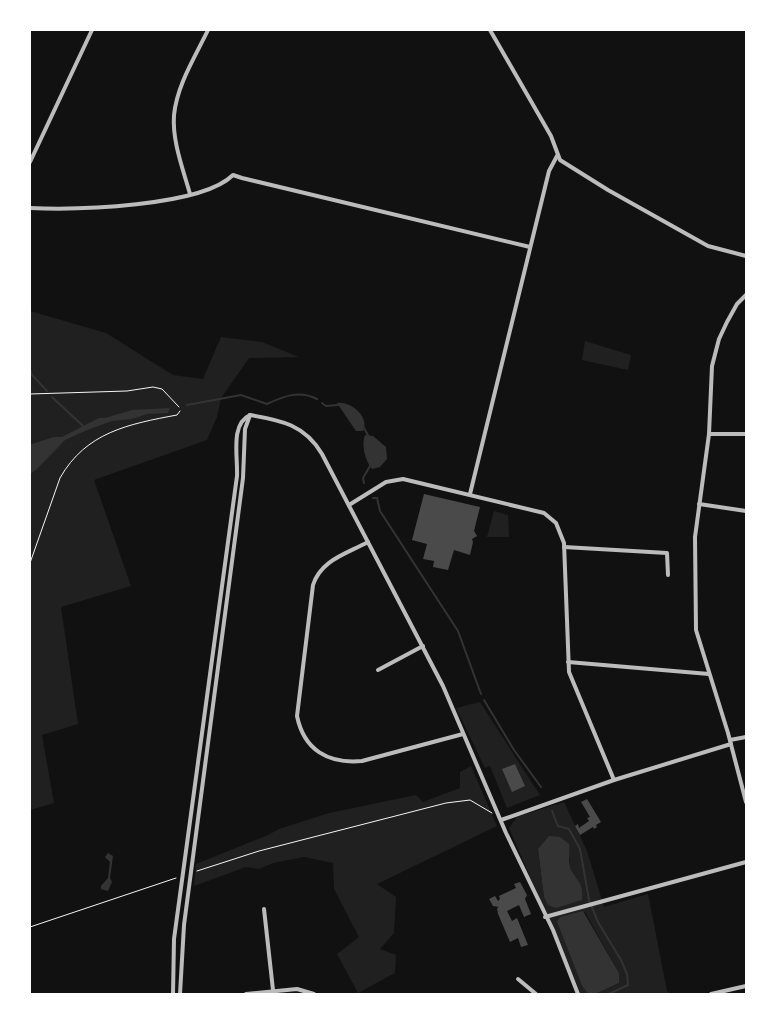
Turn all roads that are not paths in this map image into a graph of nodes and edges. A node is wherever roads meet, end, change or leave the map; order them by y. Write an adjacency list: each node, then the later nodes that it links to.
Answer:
1 (92, 30): 5 (street)
2 (208, 30): 6 (street)
3 (490, 30): 4 (street)
4 (557, 156): 8 (street); 9 (street)
5 (30, 162)
6 (190, 194): 7 (street); 8 (street)
7 (30, 208)
8 (530, 247): 14 (street)
9 (746, 256)
10 (746, 295): 12 (street)
11 (250, 415): 16 (street); 37 (street); 38 (street)
12 (708, 434): 13 (street); 15 (street)
13 (746, 434)
14 (470, 494): 16 (street); 19 (street)
15 (699, 504): 17 (street); 24 (street)
16 (348, 505): 18 (street)
17 (746, 511)
18 (368, 542): 21 (street); 25 (street)
19 (564, 547): 20 (street); 22 (street)
20 (668, 575)
21 (423, 646): 23 (street); 25 (street)
22 (568, 662): 24 (street); 28 (street)
23 (378, 670)
24 (709, 674): 27 (street)
25 (463, 734): 30 (street)
26 (746, 737): 27 (street)
27 (731, 742): 28 (street); 29 (street)
28 (614, 780): 30 (street)
29 (746, 802)
30 (501, 820): 33 (street)
31 (746, 862): 33 (street)
32 (264, 909): 36 (street)
33 (544, 917): 42 (street)
34 (518, 979): 41 (street)
35 (746, 986): 43 (street)
36 (273, 990): 39 (street); 40 (street)
37 (174, 994)
38 (180, 994)
39 (246, 994)
40 (314, 994)
41 (536, 994)
42 (578, 994)
43 (711, 994)

